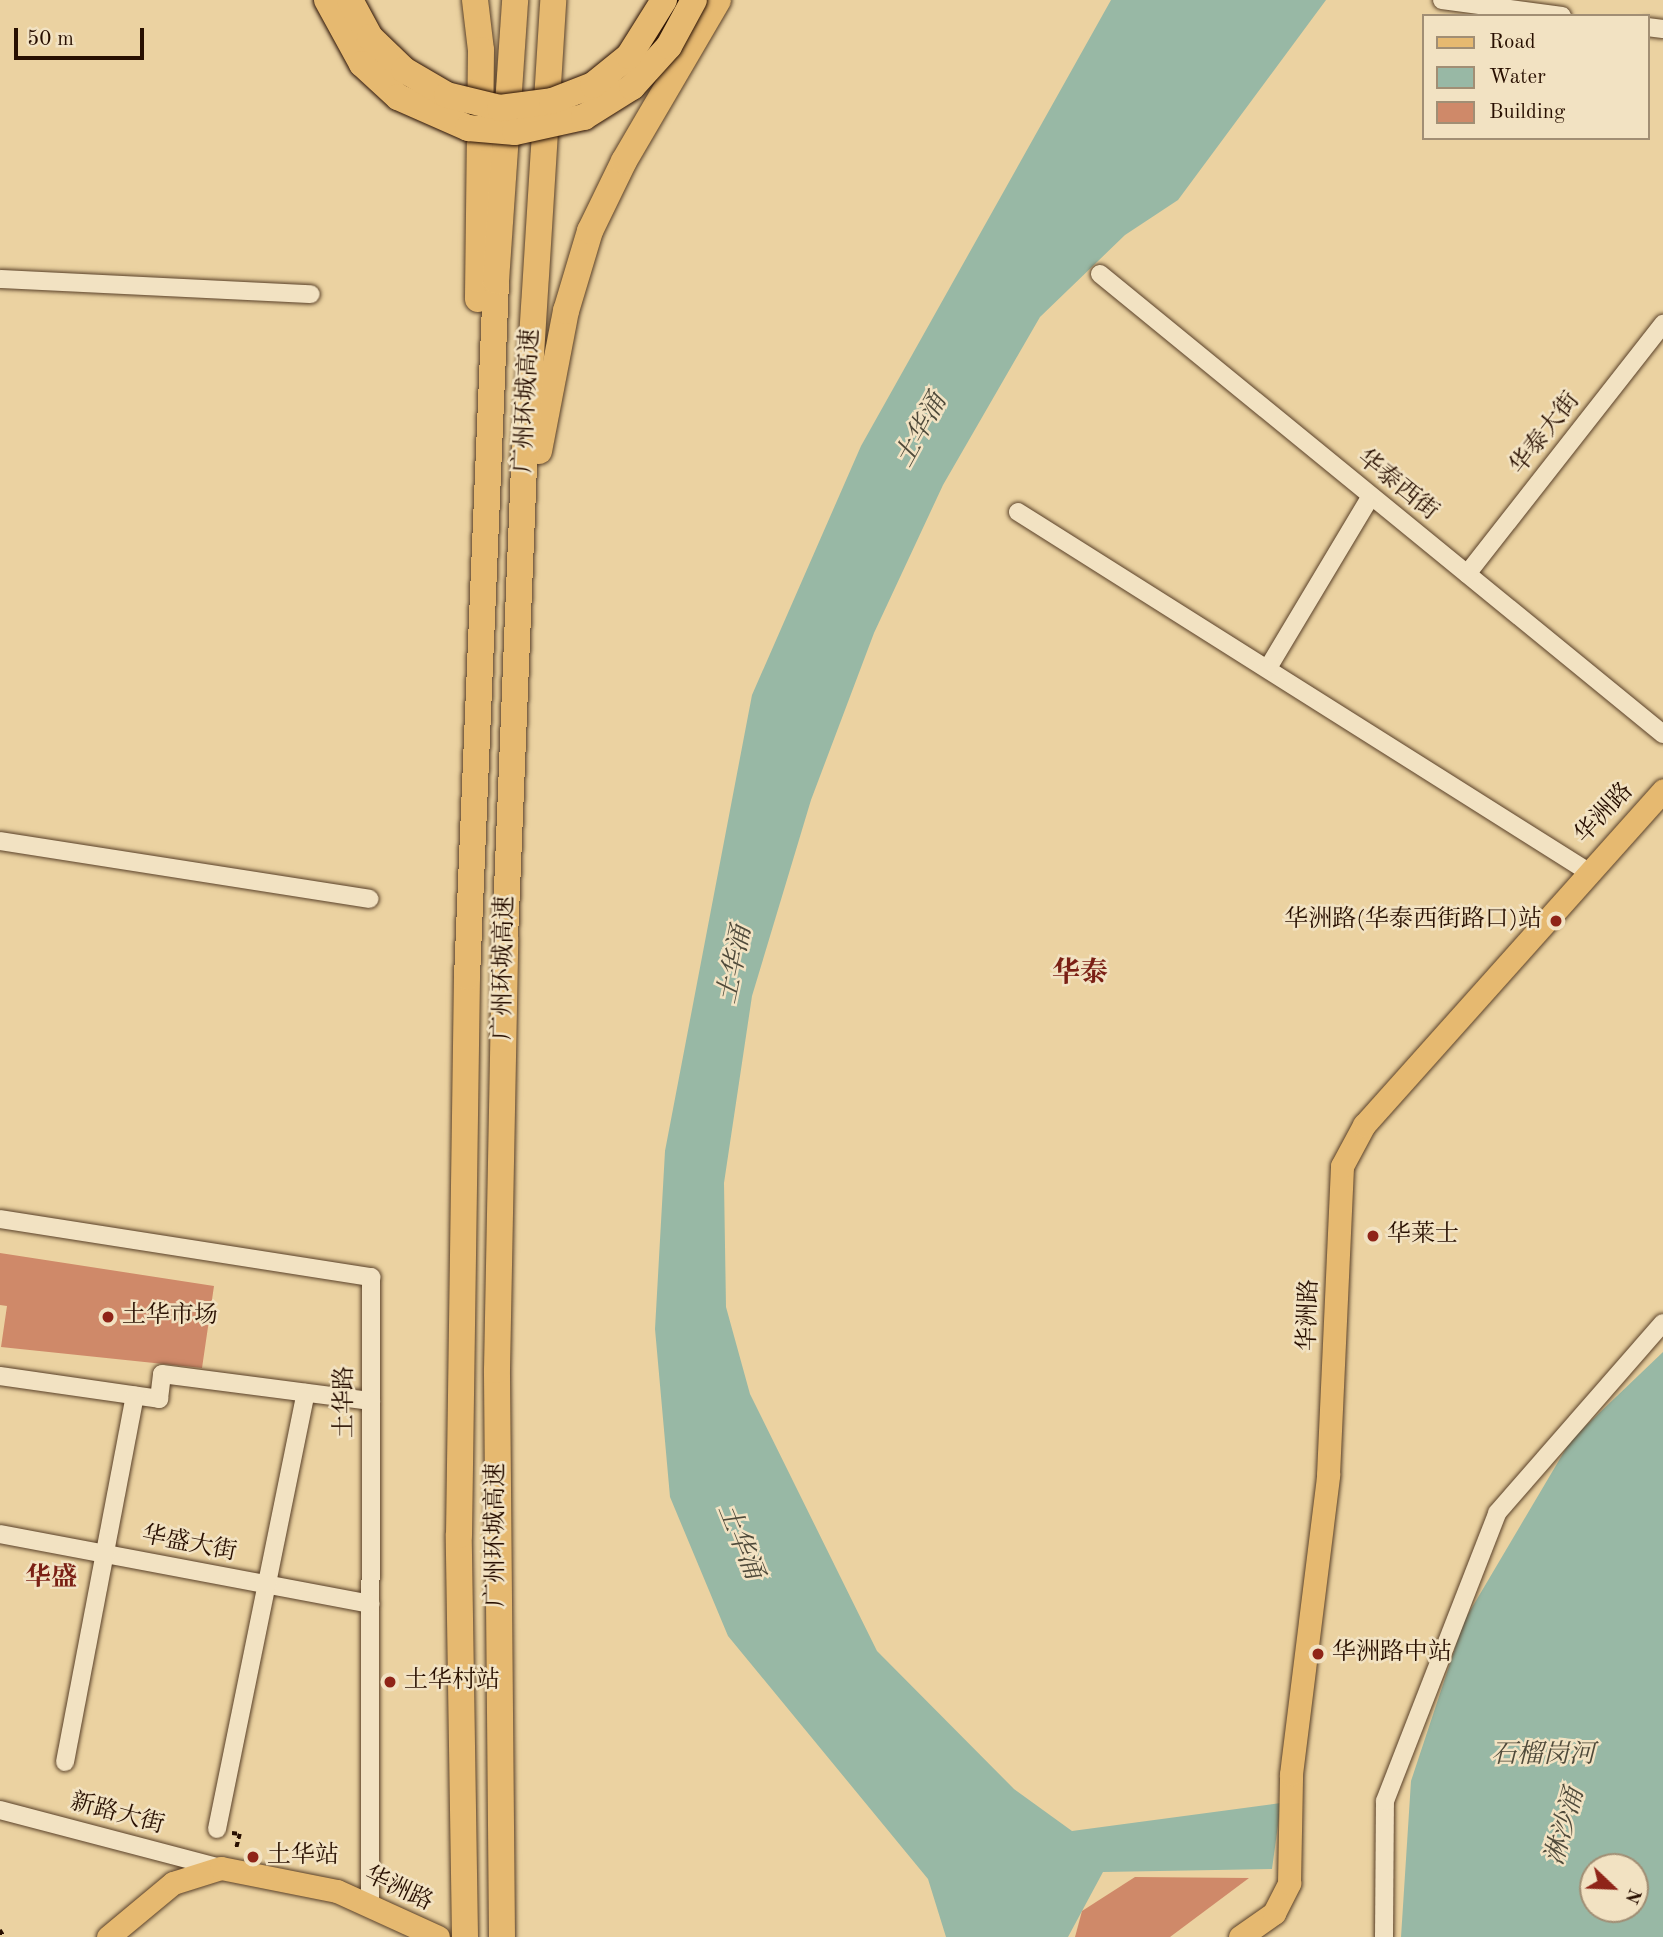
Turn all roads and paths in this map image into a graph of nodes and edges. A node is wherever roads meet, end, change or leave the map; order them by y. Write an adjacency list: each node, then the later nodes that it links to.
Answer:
1 (327, 0): 7 (highway, bridge)
2 (350, 0): 11 (highway, bridge)
3 (475, 0): 11 (highway)
4 (515, 0): 22 (highway, 广州环城高速)
5 (553, 0): 20 (highway, 广州环城高速)
6 (664, 0): 11 (highway, bridge)
7 (694, 0)
8 (718, 0): 20 (highway)
9 (1442, 0): 10 (street)
10 (1547, 14)
11 (480, 105): 22 (highway)
12 (1100, 274): 16 (street, 华泰西街)
13 (0, 279): 14 (street)
14 (311, 293)
15 (1663, 324): 18 (street, 华泰大街)
16 (1371, 496): 18 (street, 华泰西街); 19 (street)
17 (1018, 512): 19 (street)
18 (1466, 575): 21 (street, 华泰西街)
19 (1268, 668): 25 (street)
20 (512, 727): 47 (highway, 广州环城高速)
21 (1663, 734)
22 (474, 741): 46 (highway, 广州环城高速)
23 (1663, 790): 25 (main road, 华洲路)
24 (0, 841): 26 (street)
25 (1587, 871): 48 (main road, 华洲路)
26 (369, 899)
27 (0, 1219): 32 (street, 土华路)
28 (1663, 1323): 49 (street)
29 (0, 1376): 31 (street)
30 (306, 1393): 31 (street); 32 (street); 35 (street)
31 (135, 1396): 34 (street)
32 (371, 1401): 36 (street, 土华路)
33 (0, 1534): 34 (street, 华盛大街)
34 (106, 1554): 35 (street, 华盛大街); 37 (street)
35 (267, 1584): 36 (street, 华盛大街); 39 (street)
36 (370, 1604): 41 (street, 土华路)
37 (65, 1762)
38 (0, 1810): 40 (street, 新路大街)
39 (217, 1829): 40 (path)
40 (226, 1869): 41 (main road, 华洲路); 44 (main road, 华洲路)
41 (370, 1903): 45 (main road, 华洲路)
42 (0, 1930): 43 (path)
43 (4, 1937)
44 (108, 1937)
45 (438, 1937)
46 (465, 1937)
47 (502, 1937)
48 (1240, 1937)
49 (1384, 1937)

